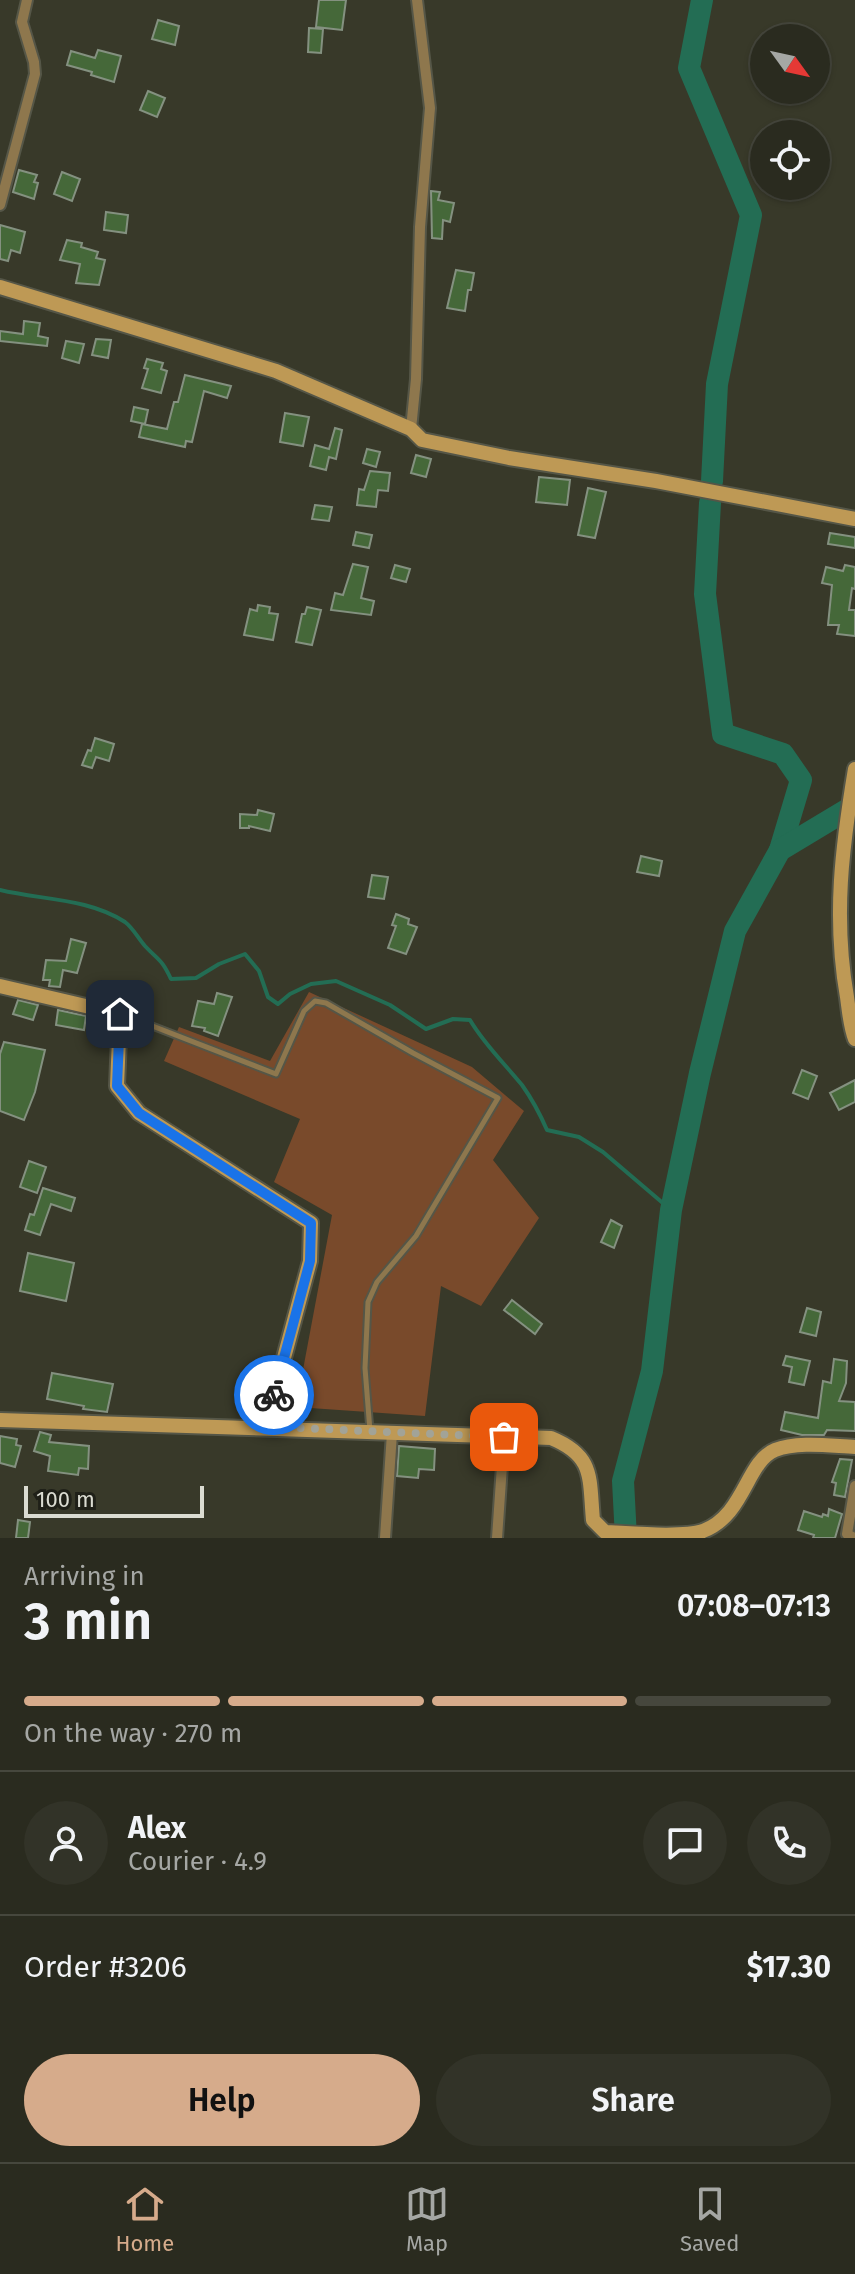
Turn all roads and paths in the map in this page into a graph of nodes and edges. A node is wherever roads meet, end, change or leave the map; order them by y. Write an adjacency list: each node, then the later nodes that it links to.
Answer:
1 (27, 0): 3 (street)
2 (417, 0): 5 (street)
3 (0, 205)
4 (0, 287): 5 (street)
5 (411, 429): 6 (street)
6 (855, 519)
7 (854, 774): 8 (street)
8 (849, 976): 11 (street)
9 (0, 986): 10 (street)
10 (120, 1014): 13 (street); 14 (lane)
11 (855, 1039)
12 (0, 1420): 13 (street)
13 (275, 1427): 14 (street)
14 (370, 1432): 15 (street)
15 (392, 1433): 16 (street); 19 (street)
16 (504, 1437): 17 (street); 20 (street)
17 (855, 1447)
18 (855, 1486): 21 (street)
19 (385, 1538)
20 (497, 1538)
21 (854, 1538)

